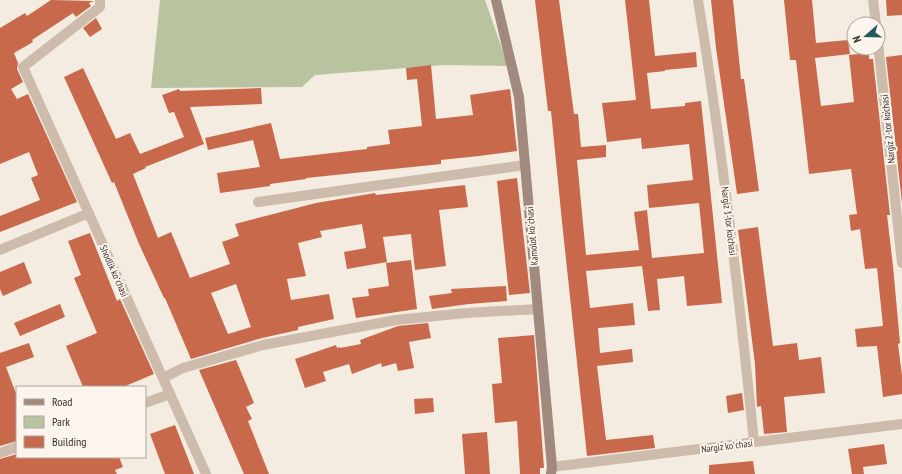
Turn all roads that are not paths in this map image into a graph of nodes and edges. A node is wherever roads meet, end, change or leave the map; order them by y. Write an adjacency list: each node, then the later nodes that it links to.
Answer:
1 (100, 0): 9 (street, Shodlik koʻchasi)
2 (496, 0): 7 (street, Kamolot koʻchasi)
3 (698, 0): 17 (street, Nargiz 1-tor ko‘chasi)
4 (873, 0): 5 (street)
5 (875, 16)
6 (879, 56): 11 (street, Nargiz 2-tor ko‘chasi)
7 (525, 165): 8 (street); 12 (street, Kamolot koʻchasi)
8 (258, 202)
9 (88, 213): 10 (street); 13 (street, Shodlik koʻchasi)
10 (0, 250)
11 (902, 263)
12 (538, 309): 13 (street); 20 (street, Kamolot koʻchasi)
13 (163, 378): 14 (street, Shodlik koʻchasi)
14 (170, 394): 15 (street); 21 (street, Shodlik koʻchasi)
15 (146, 403)
16 (902, 424): 17 (street, Nargiz koʻchasi)
17 (754, 442): 20 (street, Nargiz koʻchasi)
18 (16, 447): 19 (street)
19 (0, 453)
20 (551, 470)
21 (206, 474)

